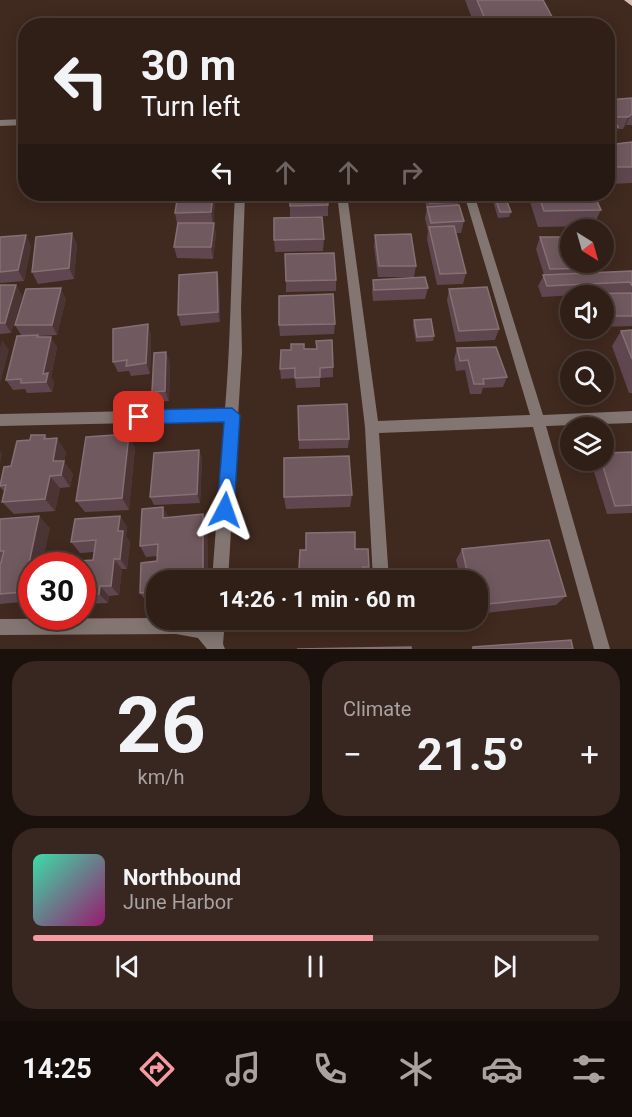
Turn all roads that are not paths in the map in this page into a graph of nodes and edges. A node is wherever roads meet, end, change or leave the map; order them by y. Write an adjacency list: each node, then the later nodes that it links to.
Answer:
1 (18, 123): 2 (street)
2 (1, 125)
3 (240, 201): 6 (street)
4 (343, 201): 10 (street)
5 (472, 201): 9 (street)
6 (232, 415): 8 (street); 11 (street)
7 (632, 417): 9 (street)
8 (0, 420)
9 (538, 420): 10 (street); 16 (street)
10 (372, 427): 12 (street)
11 (221, 570)
12 (380, 570)
13 (0, 627): 15 (street)
14 (217, 630): 15 (street)
15 (216, 647)
16 (602, 649)

